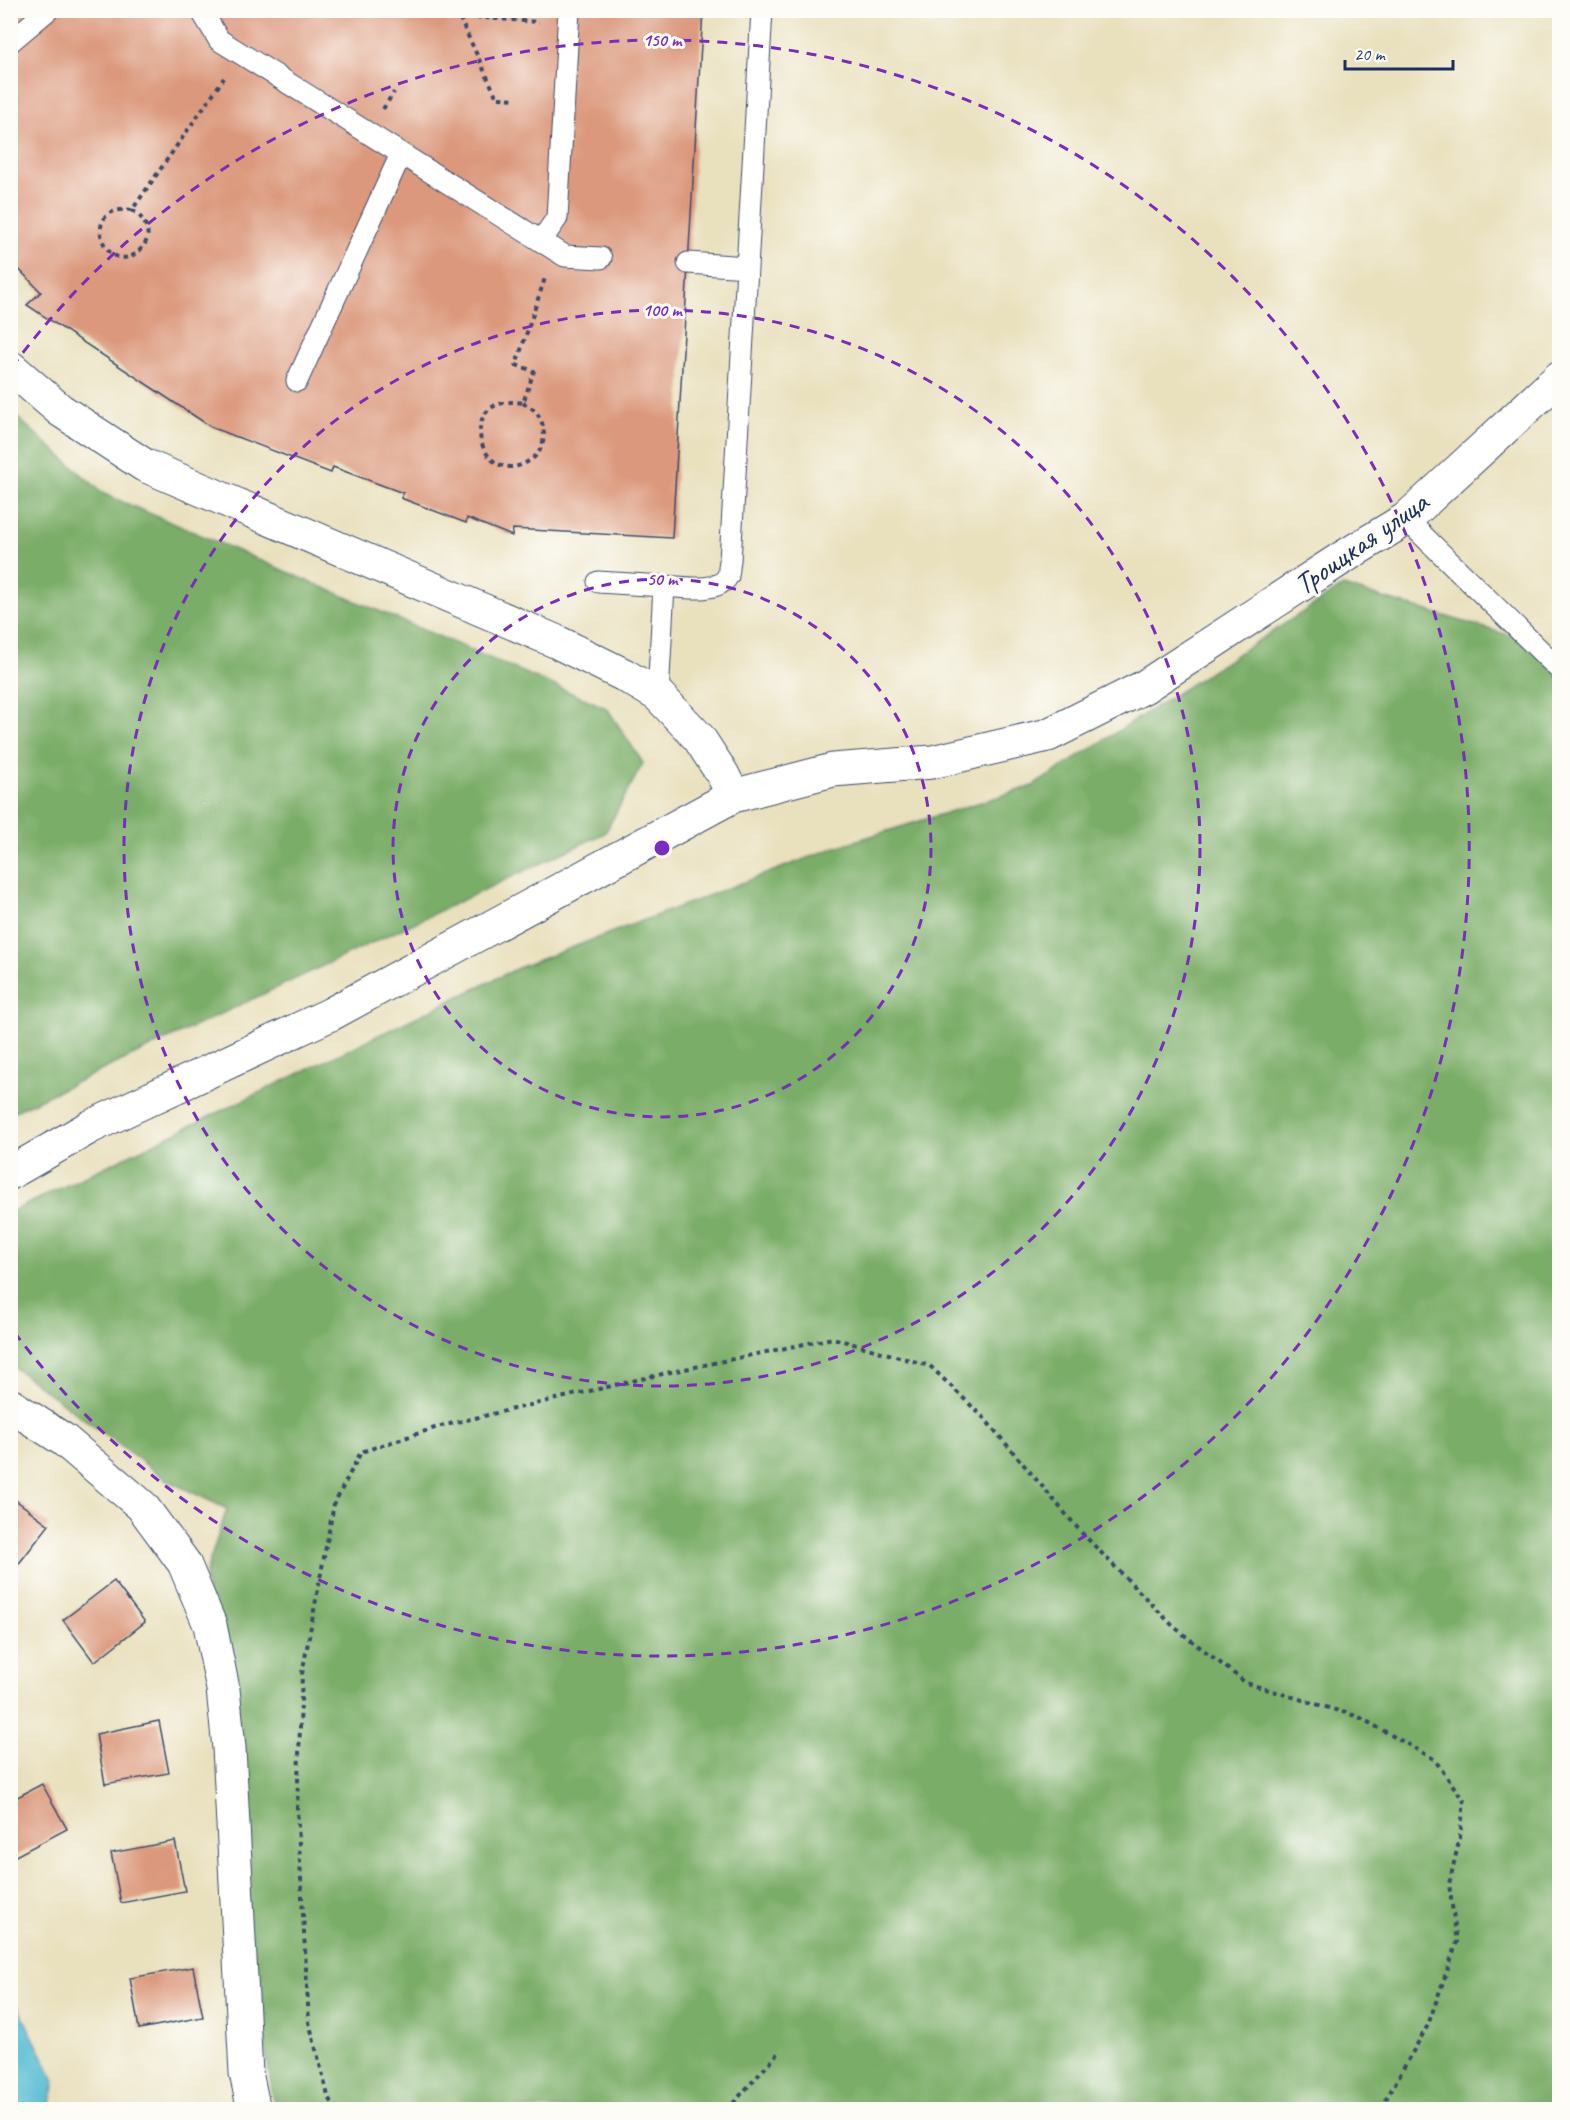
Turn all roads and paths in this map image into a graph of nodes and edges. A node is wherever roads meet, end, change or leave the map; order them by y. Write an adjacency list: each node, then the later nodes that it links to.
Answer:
1 (48, 10): 7 (lane)
2 (201, 10): 12 (lane)
3 (569, 10): 14 (lane)
4 (762, 10): 17 (lane)
5 (458, 12): 6 (path); 10 (path)
6 (542, 22)
7 (10, 42)
8 (230, 70): 13 (path)
9 (394, 92): 11 (path)
10 (516, 99)
11 (383, 110)
12 (401, 154): 14 (lane); 21 (lane)
13 (132, 210): 13 (path)
14 (541, 241): 15 (lane)
15 (601, 258)
16 (688, 263): 17 (lane)
17 (747, 267): 25 (lane)
18 (546, 277): 22 (path)
19 (10, 367): 27 (street)
20 (1560, 377): 23 (street, Троицкая улица)
21 (297, 381)
22 (523, 403): 22 (path)
23 (1406, 519): 26 (lane); 28 (street, Троицкая улица)
24 (598, 582): 25 (lane)
25 (664, 586): 27 (lane)
26 (1560, 670)
27 (658, 695): 28 (street)
28 (733, 796): 29 (street, Троицкая улица)
29 (10, 1173)
30 (10, 1406): 32 (street)
31 (781, 2050): 34 (path)
32 (254, 2109)
33 (337, 2109): 35 (path)
34 (728, 2109)
35 (1380, 2109)

